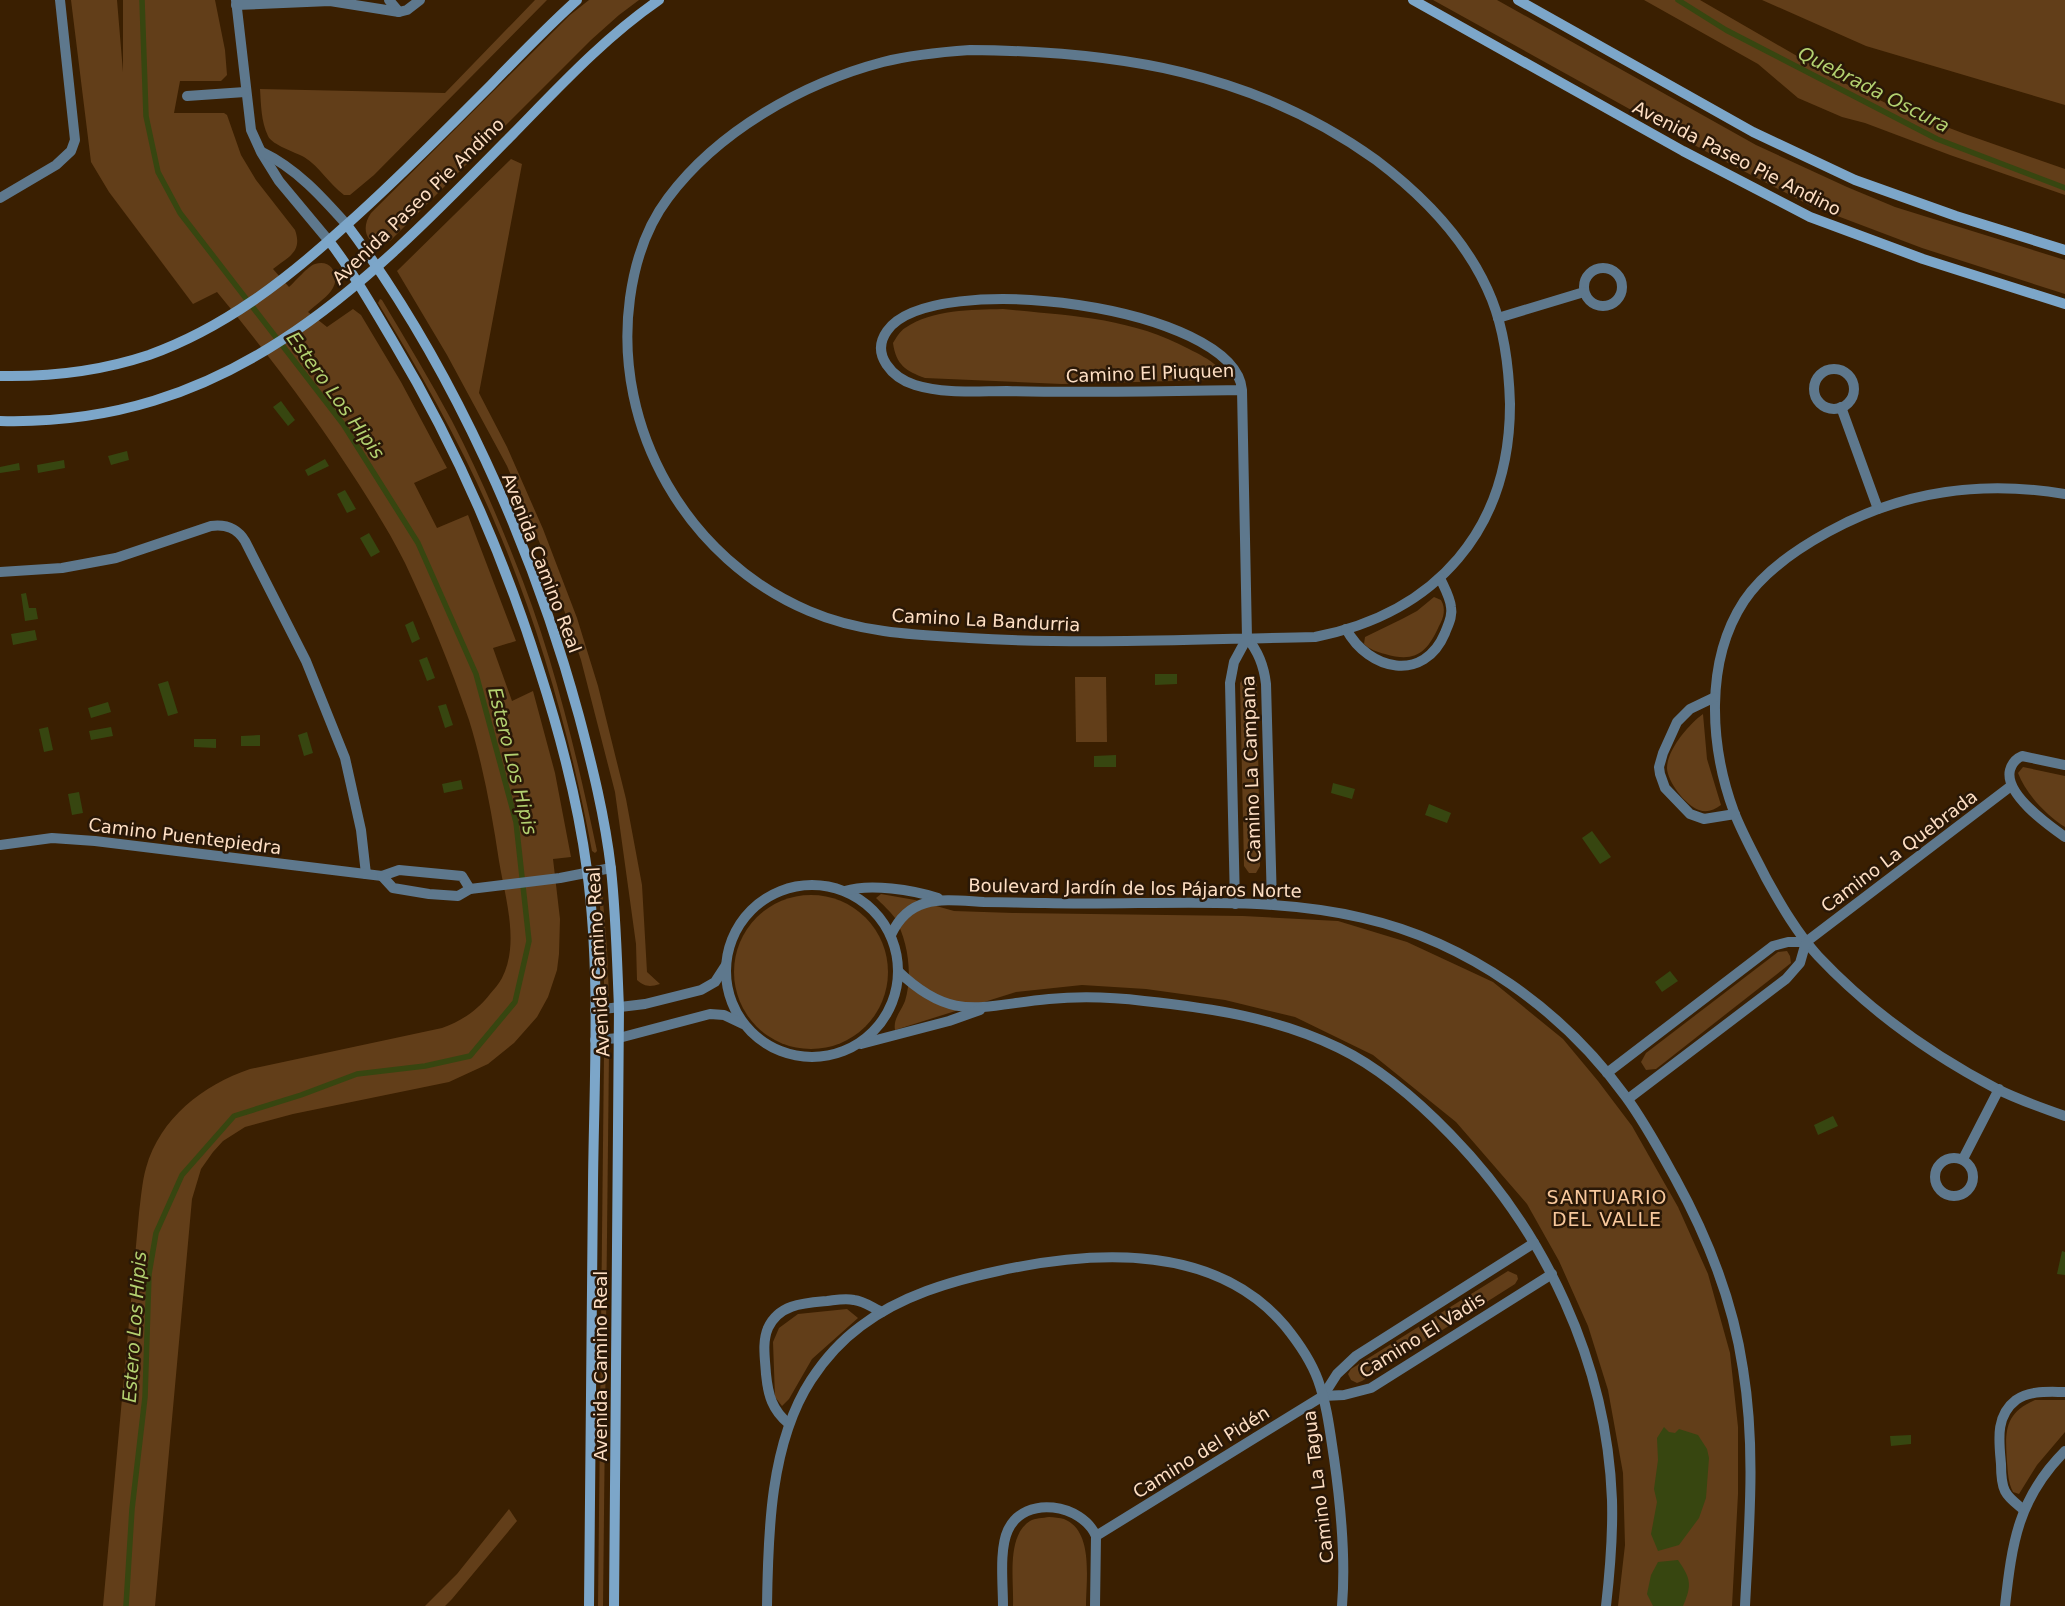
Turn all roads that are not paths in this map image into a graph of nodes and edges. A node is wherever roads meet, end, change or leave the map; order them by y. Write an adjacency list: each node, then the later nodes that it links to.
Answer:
1 (60, 0): 14 (street)
2 (330, 0): 9 (street); 10 (street)
3 (389, 0): 10 (street)
4 (420, 0): 10 (street)
5 (577, 0): 15 (main road, Avenida Paseo Pie Andino)
6 (659, 0): 18 (main road, Avenida Paseo Pie Andino)
7 (1413, 0): 21 (main road, Avenida Paseo Pie Andino)
8 (1518, 0): 17 (main road, Avenida Paseo Pie Andino)
9 (236, 2): 11 (street)
10 (399, 12)
11 (245, 92): 12 (street); 13 (street)
12 (187, 96)
13 (261, 152): 15 (street); 16 (street)
14 (0, 198)
15 (347, 225): 16 (main road, Avenida Paseo Pie Andino); 18 (main road, Avenida Camino Real)
16 (329, 241): 19 (main road, Avenida Camino Real); 23 (main road, Avenida Paseo Pie Andino)
17 (2065, 250)
18 (378, 266): 19 (main road, Avenida Paseo Pie Andino); 39 (main road, Avenida Camino Real)
19 (357, 284): 26 (main road, Avenida Paseo Pie Andino); 40 (main road, Avenida Camino Real)
20 (1584, 292): 22 (street)
21 (2065, 304)
22 (1498, 318): 30 (street, Camino La Bandurria); 32 (street, Camino La Bandurria)
23 (0, 376)
24 (1242, 390): 24 (street, Camino El Piuquen); 32 (street, Camino La Campana)
25 (1841, 407): 28 (street)
26 (0, 421)
27 (2065, 494): 28 (street)
28 (1878, 509): 33 (street)
29 (0, 572): 41 (street)
30 (1440, 578): 31 (street, Camino La Bandurria); 31 (street)
31 (1346, 629): 32 (street, Camino La Bandurria)
32 (1247, 638): 46 (street, Camino La Campana); 47 (street, Camino La Campana)
33 (1715, 696): 36 (street); 36 (street)
34 (2065, 765): 35 (street)
35 (2011, 786): 37 (street); 49 (street, Camino La Quebrada)
36 (1735, 814): 49 (street)
37 (2065, 837)
38 (0, 845): 41 (street, Camino Puentepiedra)
39 (611, 868): 40 (street, Camino Puentepiedra); 52 (main road, Avenida Camino Real)
40 (587, 873): 43 (street, Camino Puentepiedra); 54 (main road, Avenida Camino Real)
41 (366, 874): 42 (street, Camino Puentepiedra)
42 (382, 876): 43 (street, Camino Puentepiedra); 43 (street, Camino Puentepiedra)
43 (470, 889)
44 (845, 891): 45 (street, Boulevard Jardín de los Pájaros Norte); 48 (street); 50 (street)
45 (943, 900): 46 (street, Boulevard Jardín de los Pájaros Norte); 48 (street, Boulevard Jardín de los Pájaros Norte)
46 (1235, 904): 47 (street, Boulevard Jardín de los Pájaros Norte)
47 (1272, 904): 59 (street, Boulevard Jardín de los Pájaros Norte)
48 (891, 935): 51 (street)
49 (1806, 942): 59 (street); 60 (street); 61 (street)
50 (726, 964): 52 (street); 55 (street)
51 (898, 971): 53 (street); 58 (street)
52 (619, 1008): 54 (street); 56 (main road, Avenida Camino Real)
53 (985, 1008): 58 (street); 64 (street)
54 (595, 1010): 57 (main road, Avenida Camino Real)
55 (748, 1028): 56 (street); 58 (street)
56 (619, 1038): 57 (street); 74 (main road, Avenida Camino Real)
57 (596, 1040): 73 (main road, Avenida Camino Real)
58 (856, 1045)
59 (1607, 1073): 61 (street, Boulevard Jardín de los Pájaros Norte)
60 (1999, 1089): 62 (street); 63 (street)
61 (1628, 1099): 80 (street, Boulevard Jardín de los Pájaros Norte)
62 (2065, 1116)
63 (1963, 1159)
64 (1534, 1242): 65 (street); 68 (street, Camino El Vadis)
65 (1552, 1274): 68 (street, Camino El Vadis); 79 (street)
66 (882, 1312): 68 (street, Camino La Tagua); 69 (street, Camino La Tagua); 69 (street)
67 (2065, 1392): 71 (street)
68 (1323, 1396): 72 (street, Camino del Pidén); 78 (street, Camino La Tagua)
69 (789, 1424): 75 (street, Camino La Tagua)
70 (2065, 1451): 71 (street)
71 (2024, 1510): 81 (street)
72 (1096, 1536): 76 (street); 77 (street)
73 (589, 1606)
74 (614, 1606)
75 (767, 1606)
76 (1003, 1606)
77 (1095, 1606)
78 (1342, 1606)
79 (1606, 1606)
80 (1745, 1606)
81 (2005, 1606)

